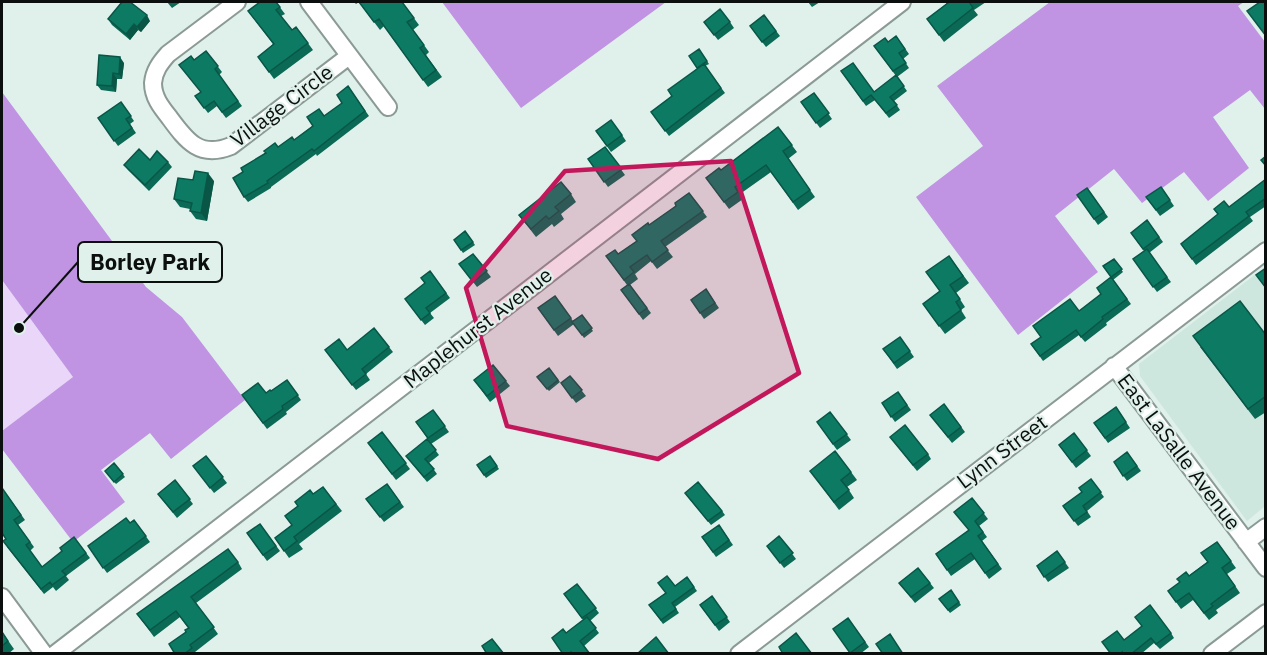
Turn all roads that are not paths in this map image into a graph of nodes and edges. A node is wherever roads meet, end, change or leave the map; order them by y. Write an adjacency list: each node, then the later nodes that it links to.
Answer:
1 (237, 2): 4 (street, Village Circle)
2 (309, 2): 4 (street)
3 (902, 2): 14 (street, Maplehurst Avenue)
4 (349, 56): 5 (street)
5 (388, 107)
6 (1266, 250): 7 (street, Lynn Street)
7 (1114, 366): 9 (street, East LaSalle Avenue); 15 (street, Lynn Street)
8 (1266, 527): 9 (street)
9 (1246, 542): 10 (street, East LaSalle Avenue)
10 (1266, 568)
11 (2, 597): 13 (street)
12 (1266, 613): 16 (street)
13 (44, 654)
14 (55, 654)
15 (739, 654)
16 (1212, 654)

